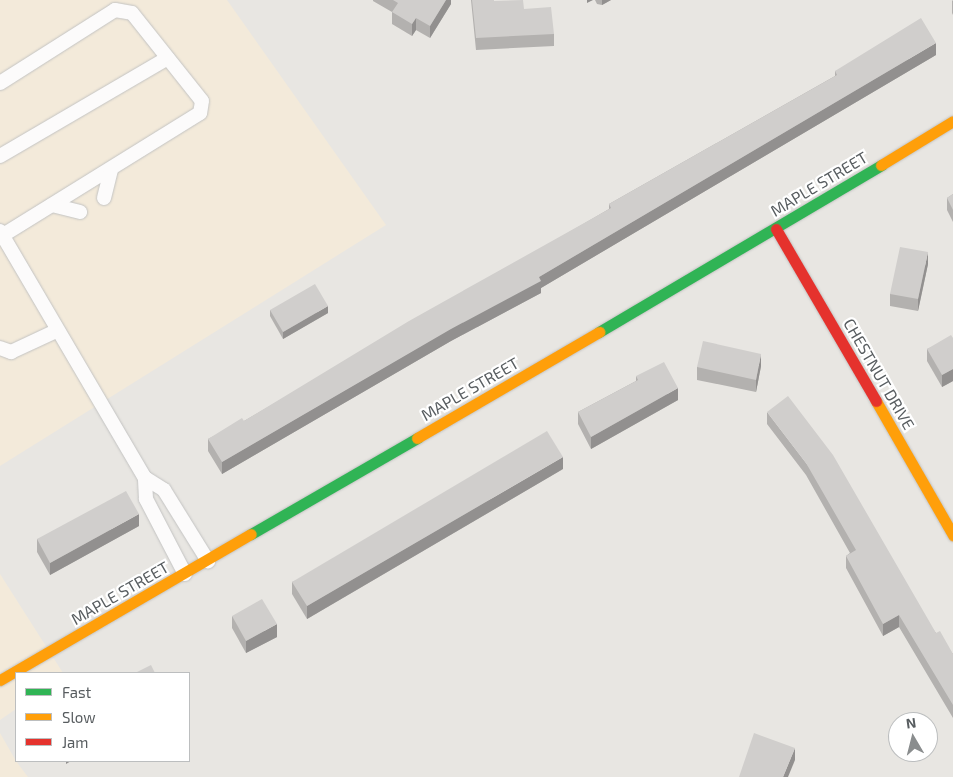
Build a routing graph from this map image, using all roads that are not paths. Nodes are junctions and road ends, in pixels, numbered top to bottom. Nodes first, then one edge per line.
1 (168, 58) junction
2 (0, 83) edge
3 (953, 121) edge
4 (0, 156) edge
5 (111, 169) junction
6 (104, 198) dead end
7 (52, 205) junction
8 (80, 212) dead end
9 (776, 229) junction
10 (1, 233) edge
11 (56, 330) junction
12 (0, 348) edge
13 (145, 478) junction
14 (953, 535) edge
15 (208, 562) junction
16 (185, 574) junction
17 (0, 680) edge

1 - 2 lane
1 - 4 lane
1 - 5 lane
3 - 9 street, MAPLE STREET
5 - 6 lane
5 - 7 lane
7 - 8 lane
7 - 10 lane
9 - 14 street, CHESTNUT DRIVE
9 - 15 street, MAPLE STREET
10 - 11 lane
11 - 12 lane
11 - 13 lane
13 - 15 lane
13 - 16 lane
15 - 16 street, MAPLE STREET
16 - 17 street, MAPLE STREET

